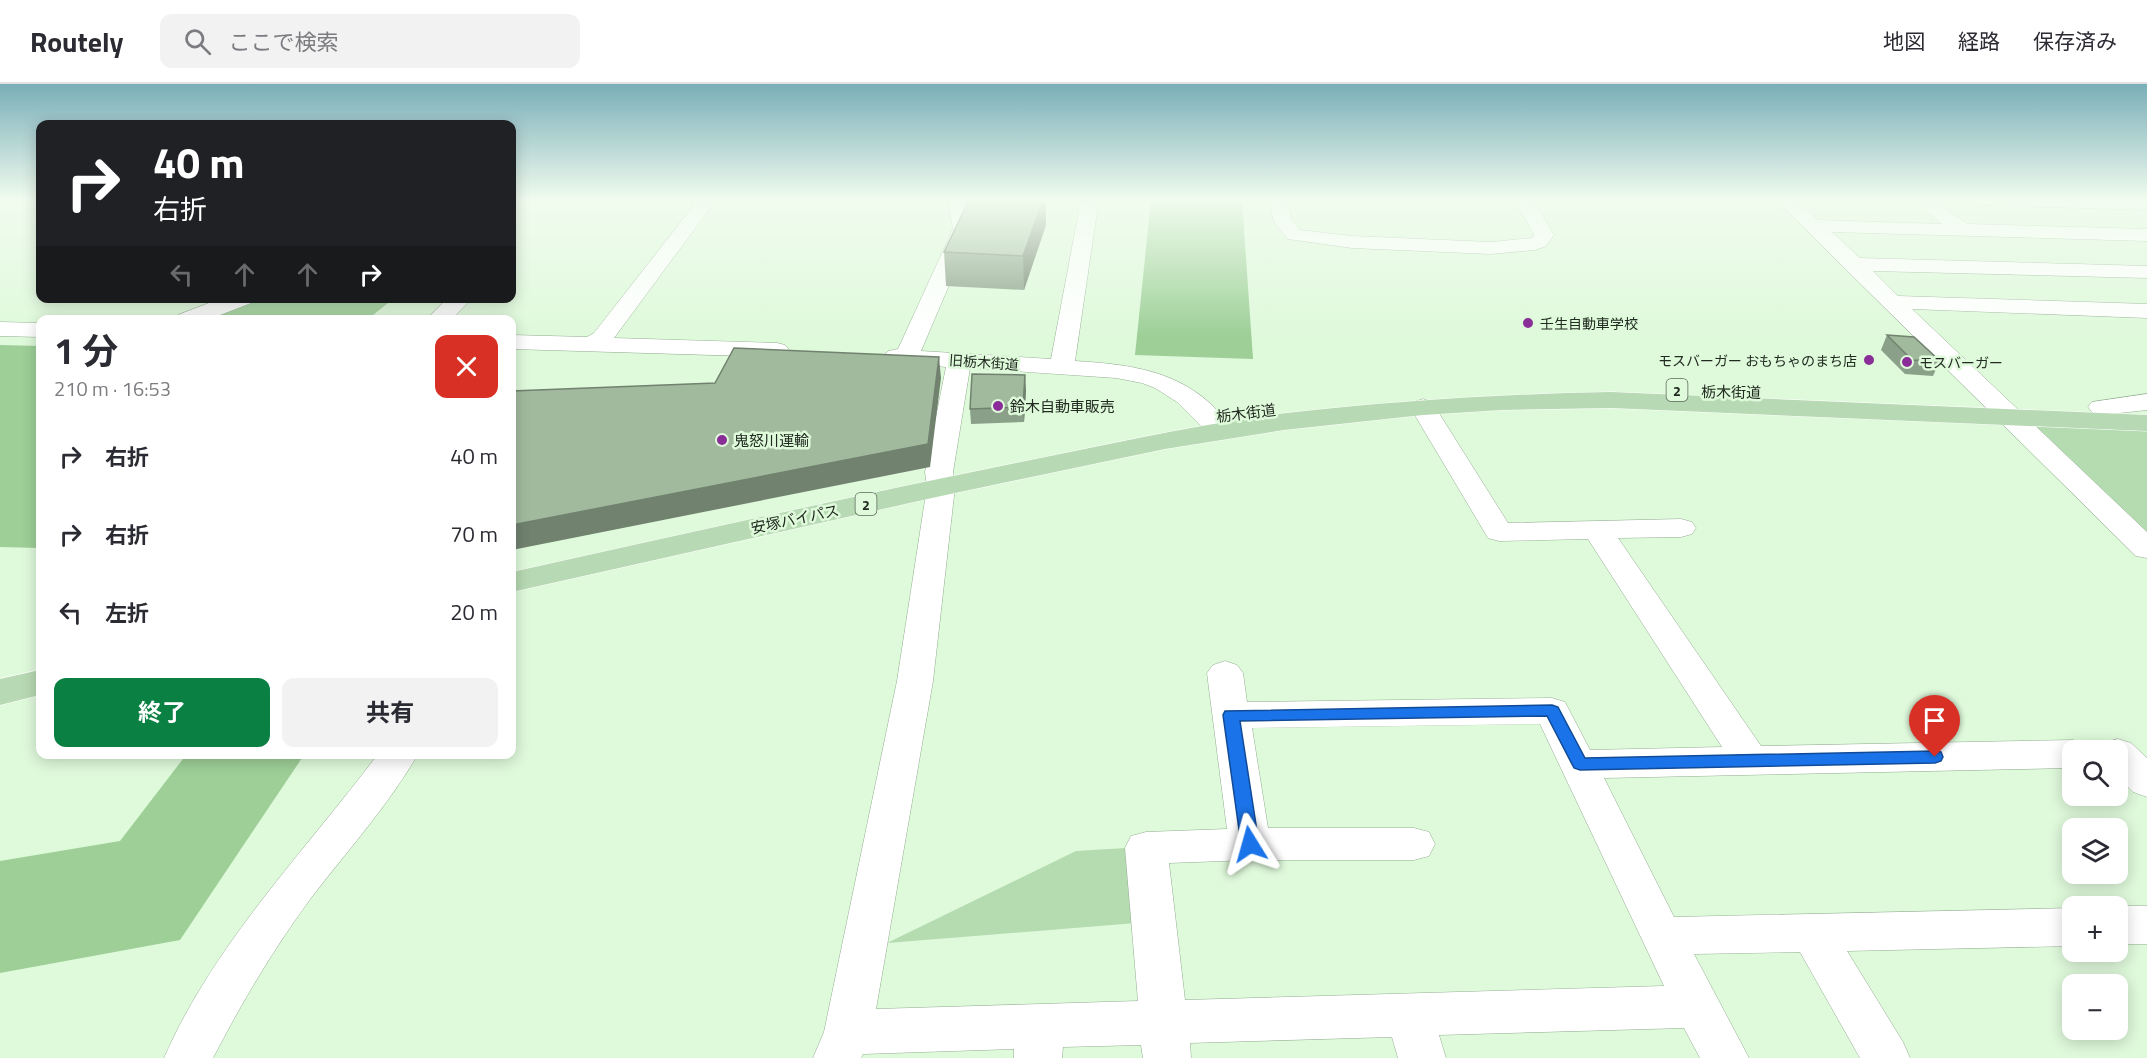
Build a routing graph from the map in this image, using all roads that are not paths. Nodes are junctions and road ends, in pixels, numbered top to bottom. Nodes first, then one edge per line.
1 (672, 245) edge
2 (956, 245) edge
3 (1082, 245) edge
4 (1415, 245) edge
5 (1530, 245) edge
6 (1835, 245) edge
7 (1986, 245) edge
8 (1855, 264) junction
9 (2017, 268) junction
10 (2147, 272) edge
11 (1892, 302) junction
12 (230, 303) edge
13 (456, 303) edge
14 (2073, 308) junction
15 (2147, 311) edge
16 (199, 315) edge
17 (442, 315) edge
18 (0, 329) edge
19 (36, 330) edge
20 (516, 342) edge
21 (594, 344) junction
22 (802, 351) edge
23 (872, 355) edge
24 (907, 356) junction
25 (959, 360) junction
26 (1062, 367) junction
27 (2147, 402) edge
28 (1423, 407) junction
29 (2102, 407) junction
30 (2004, 409) junction
31 (2147, 409) edge
32 (2147, 423) edge
33 (1215, 425) junction
34 (940, 479) junction
35 (1681, 528) dead end
36 (1597, 530) junction
37 (2147, 549) edge
38 (516, 562) edge
39 (516, 581) edge
40 (36, 663) edge
41 (0, 670) edge
42 (1225, 673) dead end
43 (36, 684) edge
44 (0, 692) edge
45 (1231, 715) junction
46 (2062, 754) edge
47 (396, 759) edge
48 (1750, 760) junction
49 (2128, 763) edge
50 (1580, 764) junction
51 (2147, 782) edge
52 (1250, 844) junction
53 (1414, 844) dead end
54 (2147, 925) edge
55 (2128, 926) edge
56 (2062, 927) edge
57 (1813, 934) junction
58 (1661, 936) junction
59 (1699, 1006) junction
60 (1409, 1014) junction
61 (1166, 1039) edge
62 (1038, 1042) edge
63 (843, 1045) edge
64 (188, 1058) edge
65 (1422, 1058) edge
66 (1725, 1058) edge
67 (1886, 1058) edge

1 - 21 street
2 - 24 street
3 - 26 street
4 - 5 street
6 - 8 street
7 - 9 street
8 - 9 street
8 - 11 street
9 - 10 street
9 - 14 street
11 - 14 street
11 - 30 street
12 - 16 street
13 - 17 street
14 - 15 street
18 - 19 street
20 - 21 street
21 - 22 street
23 - 24 street, 旧栃木街道
24 - 25 street, 旧栃木街道
25 - 26 street, 旧栃木街道
25 - 34 street
26 - 33 street, 旧栃木街道
27 - 29 street
28 - 30 main road, 栃木街道 / 2
28 - 33 main road, 栃木街道 / 2
28 - 36 street
29 - 30 main road, 栃木街道 / 2
29 - 31 main road, 栃木街道 / 2
30 - 32 main road, 栃木街道 / 2
30 - 33 main road, 栃木街道 / 2
30 - 37 street
33 - 34 main road, 安塚バイパス / 2
34 - 38 main road, 安塚バイパス / 2
34 - 39 main road, 安塚バイパス / 2
34 - 63 street
35 - 36 street
36 - 48 street
40 - 41 main road
42 - 45 street
43 - 44 main road
45 - 50 street
45 - 52 street
46 - 48 street
47 - 64 street
48 - 50 street
49 - 51 street
50 - 58 street
52 - 53 street
52 - 61 street
54 - 55 street
56 - 57 street
57 - 58 street
57 - 67 street
58 - 59 street
59 - 60 street
59 - 66 street
60 - 61 street
60 - 65 street
61 - 62 street
62 - 63 street

